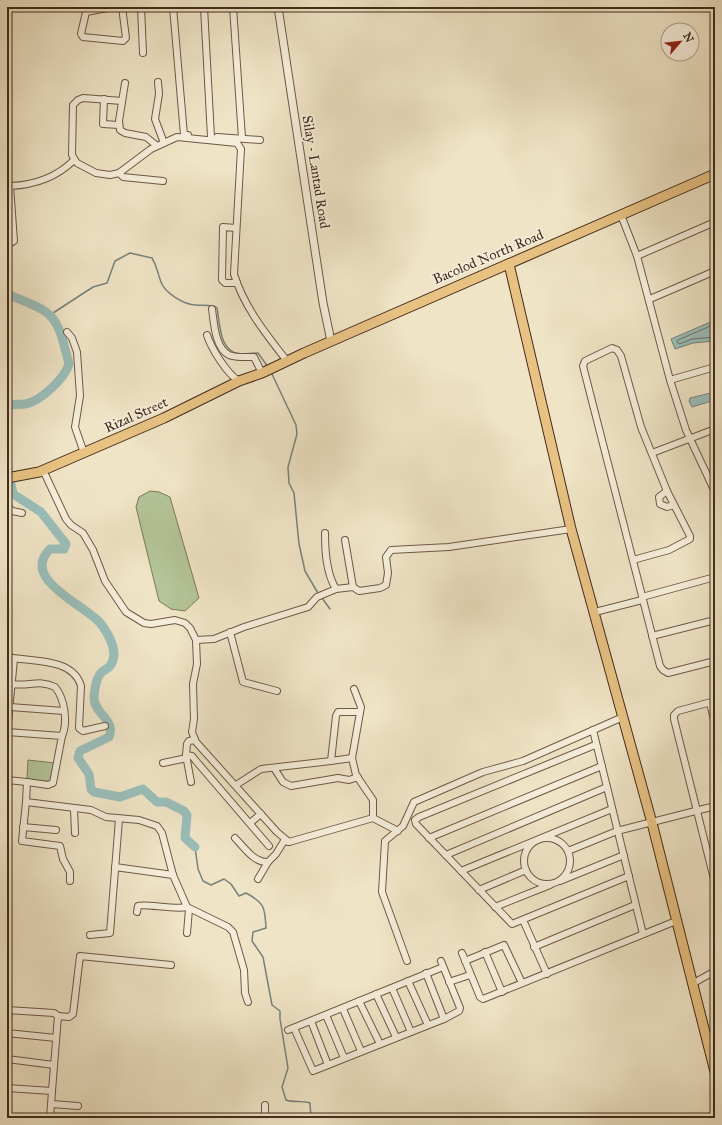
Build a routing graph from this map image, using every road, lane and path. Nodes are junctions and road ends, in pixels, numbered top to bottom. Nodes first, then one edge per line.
1 (112, 7) edge
2 (122, 7) edge
3 (141, 7) edge
4 (173, 7) edge
5 (204, 7) edge
6 (233, 7) edge
7 (278, 7) edge
8 (143, 53) dead end
9 (158, 82) dead end
10 (125, 83) dead end
11 (104, 99) junction
12 (122, 101) junction
13 (96, 124) dead end
14 (103, 124) junction
15 (119, 125) junction
16 (211, 137) junction
17 (242, 138) junction
18 (260, 140) dead end
19 (164, 143) junction
20 (156, 146) junction
21 (74, 160) junction
22 (119, 172) junction
23 (715, 174) edge
24 (163, 181) dead end
25 (621, 216) junction
26 (715, 222) edge
27 (236, 228) junction
28 (7, 245) edge
29 (637, 256) junction
30 (509, 264) junction
31 (715, 271) edge
32 (237, 283) junction
33 (650, 299) junction
34 (212, 309) dead end
35 (67, 332) dead end
36 (207, 335) dead end
37 (331, 341) junction
38 (287, 361) junction
39 (715, 366) edge
40 (266, 371) junction
41 (670, 380) junction
42 (239, 381) junction
43 (715, 429) edge
44 (690, 439) junction
45 (84, 453) junction
46 (652, 453) junction
47 (43, 470) junction
48 (7, 478) edge
49 (666, 491) junction
50 (715, 492) edge
51 (7, 505) edge
52 (674, 505) junction
53 (22, 513) dead end
54 (571, 529) junction
55 (326, 533) dead end
56 (345, 540) dead end
57 (633, 560) junction
58 (715, 577) edge
59 (354, 587) junction
60 (336, 589) junction
61 (642, 598) junction
62 (595, 612) junction
63 (715, 620) edge
64 (230, 632) junction
65 (652, 636) junction
66 (196, 640) junction
67 (7, 657) edge
68 (14, 659) junction
69 (715, 661) edge
70 (12, 684) junction
71 (354, 689) dead end
72 (277, 691) dead end
73 (712, 702) edge
74 (10, 707) junction
75 (64, 711) junction
76 (360, 712) junction
77 (623, 717) junction
78 (715, 724) edge
79 (105, 726) dead end
80 (593, 730) junction
81 (7, 732) edge
82 (62, 736) junction
83 (195, 740) junction
84 (595, 745) junction
85 (186, 757) junction
86 (352, 758) junction
87 (331, 761) junction
88 (163, 763) dead end
89 (602, 766) junction
90 (274, 768) junction
91 (358, 777) junction
92 (7, 780) edge
93 (27, 782) junction
94 (191, 782) dead end
95 (236, 785) junction
96 (607, 787) junction
97 (26, 802) junction
98 (715, 806) edge
99 (74, 809) junction
100 (612, 810) junction
101 (696, 811) junction
102 (261, 814) junction
103 (373, 818) junction
104 (119, 819) junction
105 (250, 823) junction
106 (652, 823) junction
107 (23, 827) junction
108 (401, 828) junction
109 (56, 830) dead end
110 (617, 831) junction
111 (75, 833) dead end
112 (236, 838) dead end
113 (429, 838) junction
114 (537, 840) junction
115 (289, 842) junction
116 (269, 846) dead end
117 (568, 851) junction
118 (446, 855) junction
119 (624, 856) junction
120 (268, 862) junction
121 (115, 868) junction
122 (526, 870) junction
123 (461, 871) junction
124 (173, 875) junction
125 (628, 876) junction
126 (258, 879) dead end
127 (70, 881) dead end
128 (556, 883) junction
129 (715, 883) edge
130 (479, 890) junction
131 (635, 905) junction
132 (495, 907) junction
133 (188, 908) junction
134 (137, 912) dead end
135 (523, 920) junction
136 (676, 921) junction
137 (187, 933) dead end
138 (643, 934) junction
139 (90, 935) dead end
140 (534, 947) junction
141 (485, 952) junction
142 (462, 953) dead end
143 (406, 961) dead end
144 (465, 961) junction
145 (171, 965) dead end
146 (715, 971) edge
147 (426, 974) junction
148 (470, 974) junction
149 (546, 975) junction
150 (408, 981) junction
151 (449, 982) junction
152 (522, 983) junction
153 (692, 984) junction
154 (392, 988) junction
155 (502, 992) junction
156 (376, 994) junction
157 (359, 1001) junction
158 (248, 1002) dead end
159 (343, 1009) junction
160 (8, 1010) edge
161 (326, 1015) junction
162 (58, 1016) junction
163 (444, 1019) junction
164 (311, 1021) junction
165 (8, 1022) dead end
166 (428, 1025) junction
167 (411, 1032) junction
168 (7, 1033) edge
169 (396, 1037) junction
170 (56, 1038) junction
171 (380, 1044) junction
172 (361, 1051) junction
173 (344, 1058) junction
174 (7, 1059) edge
175 (54, 1064) junction
176 (328, 1065) junction
177 (715, 1072) edge
178 (7, 1088) edge
179 (52, 1091) junction
180 (52, 1104) junction
181 (266, 1105) dead end
182 (78, 1106) dead end
183 (7, 1117) edge
184 (26, 1118) edge
185 (50, 1118) edge
186 (265, 1118) edge

1 - 2 street
3 - 8 street
4 - 16 street
5 - 16 street
6 - 17 street
7 - 37 street, Silay - Lantad Road
9 - 19 street
10 - 12 street
11 - 12 street
11 - 14 street
11 - 21 street
12 - 15 street
13 - 14 street
14 - 15 street
15 - 20 street
16 - 17 street
17 - 18 street
19 - 20 street
19 - 27 street
20 - 22 street
21 - 22 street
21 - 28 street
22 - 24 street
23 - 25 main road, Bacolod North Road
25 - 29 street
25 - 30 main road, Bacolod North Road
26 - 29 street
27 - 32 street
27 - 32 street
29 - 33 street
30 - 37 main road, Bacolod North Road
30 - 54 main road
31 - 33 street
32 - 38 street
33 - 41 street
34 - 40 street
35 - 45 street
36 - 42 street
37 - 38 main road, Bacolod North Road
38 - 40 main road, Bacolod North Road
39 - 41 street
40 - 42 main road, Rizal Street
41 - 44 street
42 - 45 main road, Rizal Street
43 - 44 street
44 - 46 street
44 - 50 street
45 - 47 main road, Rizal Street
46 - 49 street
46 - 57 street
47 - 48 main road, Rizal Street
47 - 66 street
49 - 52 street
49 - 52 street
51 - 53 street
52 - 57 street
54 - 59 street
54 - 62 main road
55 - 60 street
56 - 59 street
57 - 61 street
58 - 61 street
59 - 60 street
60 - 64 street
61 - 62 street
61 - 65 street
62 - 77 main road
63 - 65 street
64 - 66 street
64 - 72 street
65 - 69 street
66 - 83 street
67 - 68 street
68 - 70 street
68 - 79 street
70 - 74 street
70 - 75 street
71 - 76 street
73 - 78 street
73 - 101 street
74 - 75 street
74 - 81 street
75 - 82 street
76 - 86 street
76 - 87 street
77 - 80 street
77 - 106 main road
80 - 84 street
80 - 108 street
81 - 82 street
82 - 93 street
83 - 85 street
83 - 95 street
84 - 89 street
84 - 113 street
85 - 88 street
85 - 94 street
85 - 105 street
86 - 87 street
86 - 91 street
87 - 90 street
89 - 96 street
89 - 113 street
90 - 91 street
90 - 95 street
91 - 103 street
92 - 93 street
93 - 97 street
95 - 102 street
96 - 100 street
96 - 118 street
97 - 99 street
97 - 107 street
98 - 101 street
99 - 104 street
99 - 111 street
100 - 110 street
100 - 114 street
101 - 106 street
101 - 129 street
102 - 105 street
102 - 115 street
103 - 108 street
103 - 115 street
104 - 121 street
104 - 124 street
105 - 116 street
106 - 110 street
106 - 136 main road
107 - 109 street
107 - 127 street
108 - 143 street
110 - 117 street
110 - 119 street
112 - 120 street
113 - 118 street
114 - 117 street
114 - 122 street
114 - 123 street
115 - 120 street
117 - 128 street
118 - 123 street
119 - 125 street
119 - 128 street
120 - 126 street
121 - 124 street
121 - 139 street
122 - 128 street
122 - 130 street
123 - 130 street
124 - 133 street
125 - 131 street
125 - 135 street
128 - 132 street
130 - 132 street
131 - 138 street
131 - 140 street
132 - 135 street
133 - 134 street
133 - 137 street
133 - 158 street
135 - 140 street
136 - 138 street
136 - 153 main road
138 - 149 street
140 - 149 street
141 - 144 street
141 - 152 street
141 - 155 street
142 - 144 street
144 - 148 street
145 - 162 street
146 - 153 street
147 - 150 street
147 - 151 street
147 - 163 street
148 - 151 street
148 - 155 street
149 - 152 street
150 - 154 street
150 - 166 street
151 - 163 street
152 - 155 street
153 - 177 main road
154 - 156 street
154 - 167 street
156 - 157 street
156 - 169 street
157 - 159 street
157 - 171 street
159 - 161 street
159 - 172 street
160 - 162 street
160 - 165 street
161 - 164 street
161 - 173 street
162 - 170 street
163 - 166 street
164 - 176 street
164 - 176 street
166 - 167 street
167 - 169 street
168 - 170 street
169 - 171 street
170 - 175 street
171 - 172 street
172 - 173 street
173 - 176 street
174 - 175 street
175 - 179 street
178 - 179 street
179 - 180 street
180 - 182 street
180 - 185 street
181 - 186 street
183 - 184 street

